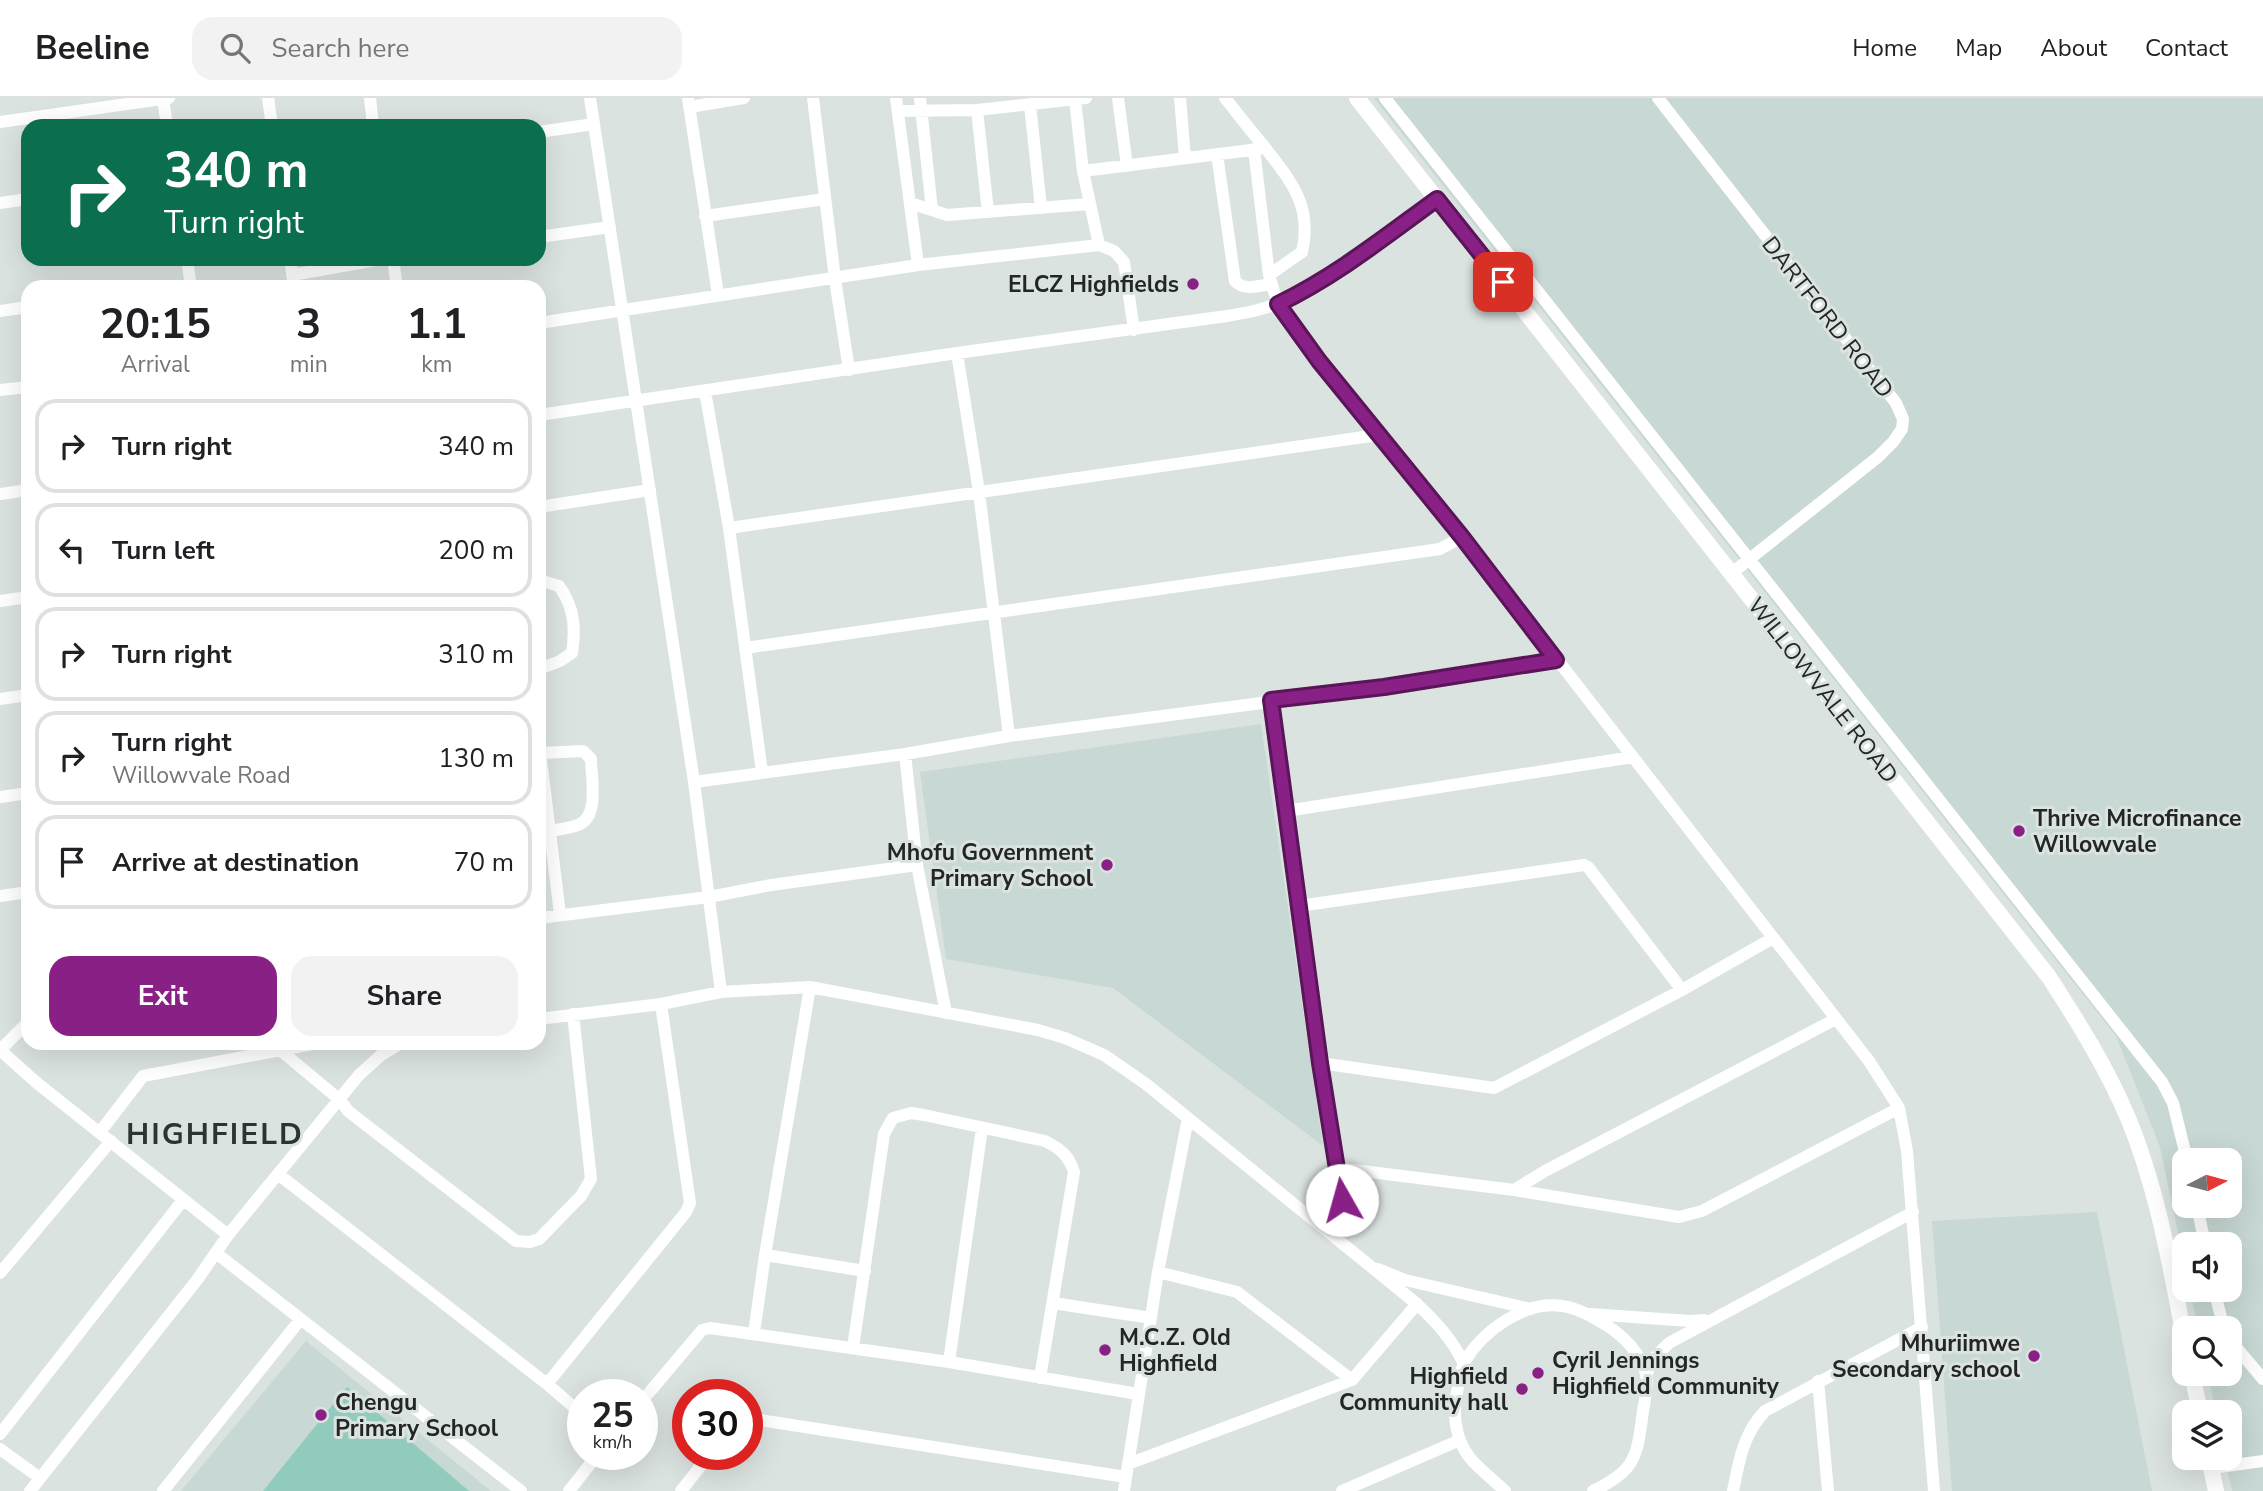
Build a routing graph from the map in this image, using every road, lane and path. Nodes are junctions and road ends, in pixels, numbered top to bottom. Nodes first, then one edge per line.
1 (169, 98) edge
2 (268, 98) edge
3 (370, 98) edge
4 (590, 98) edge
5 (744, 98) edge
6 (813, 98) edge
7 (896, 98) edge
8 (1118, 98) edge
9 (1180, 98) edge
10 (1225, 98) edge
11 (1356, 98) edge
12 (1385, 98) edge
13 (1658, 98) edge
14 (163, 99) edge
15 (1071, 99) edge
16 (1008, 102) edge
17 (688, 103) edge
18 (962, 104) edge
19 (921, 105) edge
20 (1030, 105) junction
21 (977, 110) junction
22 (898, 111) junction
23 (21, 119) edge
24 (21, 119) edge
25 (166, 119) edge
26 (271, 119) edge
27 (372, 119) edge
28 (0, 122) edge
29 (594, 124) junction
30 (546, 131) edge
31 (1260, 149) junction
32 (1217, 154) junction
33 (1185, 158) junction
34 (1127, 166) junction
35 (1083, 170) junction
36 (825, 199) junction
37 (1437, 199) junction
38 (21, 200) edge
39 (0, 203) edge
40 (910, 203) junction
41 (1089, 204) junction
42 (1041, 208) junction
43 (932, 210) junction
44 (988, 212) junction
45 (705, 216) junction
46 (610, 227) junction
47 (546, 236) edge
48 (1100, 245) junction
49 (918, 265) junction
50 (354, 266) edge
51 (835, 279) junction
52 (1269, 279) junction
53 (297, 280) edge
54 (718, 295) junction
55 (1278, 304) junction
56 (21, 308) edge
57 (0, 311) edge
58 (622, 312) junction
59 (546, 322) edge
60 (1135, 330) junction
61 (957, 353) junction
62 (849, 370) junction
63 (21, 388) edge
64 (0, 390) edge
65 (705, 391) junction
66 (637, 401) junction
67 (546, 414) edge
68 (1378, 435) junction
69 (650, 490) junction
70 (21, 491) edge
71 (979, 492) junction
72 (0, 494) edge
73 (546, 506) edge
74 (729, 528) junction
75 (1462, 537) junction
76 (1748, 559) junction
77 (1732, 573) junction
78 (546, 582) edge
79 (21, 598) edge
80 (0, 601) edge
81 (994, 613) junction
82 (745, 648) junction
83 (1556, 660) junction
84 (546, 667) edge
85 (21, 696) edge
86 (0, 699) edge
87 (1271, 700) junction
88 (1009, 736) junction
89 (546, 748) edge
90 (905, 754) junction
91 (1633, 757) junction
92 (762, 772) junction
93 (694, 782) junction
94 (21, 794) edge
95 (0, 797) edge
96 (1286, 811) junction
97 (546, 822) edge
98 (551, 831) junction
99 (917, 865) junction
100 (21, 893) edge
101 (0, 896) edge
102 (709, 897) junction
103 (1299, 906) junction
104 (560, 914) junction
105 (546, 917) edge
106 (1773, 939) junction
107 (810, 987) junction
108 (1682, 990) junction
109 (721, 992) junction
110 (661, 1004) junction
111 (946, 1013) junction
112 (573, 1014) junction
113 (546, 1018) edge
114 (1834, 1020) junction
115 (21, 1029) edge
116 (0, 1050) edge
117 (280, 1050) joint
118 (391, 1050) edge
119 (1320, 1063) junction
120 (340, 1100) junction
121 (1899, 1108) junction
122 (1188, 1118) junction
123 (982, 1128) junction
124 (100, 1132) junction
125 (111, 1141) junction
126 (2184, 1148) edge
127 (1338, 1168) junction
128 (278, 1174) junction
129 (1514, 1190) junction
130 (183, 1200) junction
131 (1913, 1212) junction
132 (228, 1235) junction
133 (1335, 1237) junction
134 (216, 1253) junction
135 (765, 1255) junction
136 (1371, 1266) junction
137 (865, 1271) junction
138 (1158, 1272) junction
139 (0, 1273) edge
140 (1054, 1303) junction
141 (1417, 1304) junction
142 (1531, 1309) junction
143 (1586, 1313) junction
144 (2180, 1316) edge
145 (1151, 1318) junction
146 (300, 1320) junction
147 (1710, 1320) junction
148 (1922, 1327) junction
149 (754, 1333) junction
150 (853, 1348) junction
151 (2242, 1354) edge
152 (949, 1362) junction
153 (1464, 1364) junction
154 (1646, 1375) junction
155 (1040, 1378) junction
156 (2263, 1379) edge
157 (1352, 1380) junction
158 (1818, 1381) junction
159 (658, 1382) edge
160 (547, 1384) junction
161 (1138, 1394) junction
162 (567, 1401) edge
163 (763, 1420) edge
164 (0, 1434) edge
165 (1460, 1440) junction
166 (0, 1449) edge
167 (2263, 1461) edge
168 (2242, 1462) edge
169 (585, 1470) edge
170 (697, 1470) edge
171 (1127, 1470) junction
172 (2212, 1470) edge
173 (40, 1478) junction
174 (30, 1491) edge
175 (163, 1491) edge
176 (521, 1491) edge
177 (569, 1491) edge
178 (681, 1491) edge
179 (1124, 1491) edge
180 (1342, 1491) edge
181 (1505, 1491) edge
182 (1593, 1491) edge
183 (1732, 1491) edge
184 (1828, 1491) edge
185 (1934, 1491) edge
186 (2216, 1491) edge

1 - 14 street
2 - 26 street
3 - 27 street
4 - 29 street
5 - 17 street
6 - 36 street
7 - 22 street
8 - 34 street
9 - 33 street
10 - 31 street
11 - 37 main road, WILLOWVALE ROAD
12 - 76 street
13 - 76 street, DARTFORD ROAD
14 - 24 street
14 - 25 street
15 - 20 street
15 - 35 street
16 - 20 street
16 - 21 street
17 - 45 street
18 - 19 street
18 - 21 street
19 - 22 street
19 - 43 street
20 - 42 street
21 - 44 street
22 - 40 street
23 - 28 street
29 - 30 street
29 - 46 street
31 - 32 street
31 - 52 street
31 - 52 street
32 - 33 street
32 - 52 street
33 - 34 street
34 - 35 street
35 - 41 street
36 - 45 street
36 - 51 street
37 - 55 street
37 - 77 main road, WILLOWVALE ROAD
38 - 39 street
40 - 43 street
40 - 49 street
41 - 42 street
41 - 48 street
42 - 44 street
43 - 44 street
45 - 54 street
46 - 47 street
46 - 58 street
48 - 49 street
48 - 60 street
49 - 51 street
50 - 53 street
51 - 54 street
51 - 62 street
52 - 55 street
54 - 58 street
55 - 60 street
55 - 68 street
56 - 57 street
58 - 59 street
58 - 66 street
60 - 61 street
61 - 62 street
61 - 71 street
62 - 65 street
63 - 64 street
65 - 66 street
65 - 74 street
66 - 67 street
66 - 69 street
68 - 71 street
68 - 75 street
69 - 73 street
69 - 93 street
70 - 72 street
71 - 74 street
71 - 81 street
74 - 82 street
75 - 81 street
75 - 83 street
76 - 77 street, DARTFORD ROAD
76 - 126 street
77 - 144 main road, WILLOWVALE ROAD
78 - 84 street
79 - 80 street
81 - 82 street
81 - 88 street
82 - 92 street
83 - 87 street
83 - 91 street
85 - 86 street
87 - 88 street
87 - 96 street
88 - 90 street
89 - 98 street
90 - 92 street
90 - 99 street
91 - 96 street
91 - 106 street
92 - 93 street
93 - 102 street
94 - 95 street
96 - 103 street
97 - 98 street
98 - 104 street
99 - 102 street
99 - 111 street
100 - 101 street
102 - 104 street
102 - 109 street
103 - 108 street
103 - 119 street
104 - 105 street
106 - 108 street
106 - 114 street
107 - 109 street
107 - 111 street
107 - 135 street
108 - 119 street
109 - 110 street
110 - 112 street
110 - 160 street
111 - 122 street
112 - 113 street
112 - 120 street
114 - 121 street
114 - 129 street
115 - 116 street
116 - 124 street
117 - 120 street
117 - 124 street
118 - 120 street
119 - 127 street
120 - 128 street
121 - 129 street
121 - 131 street
122 - 133 street
122 - 138 street
123 - 137 street
123 - 140 street
123 - 152 street
124 - 125 street
125 - 130 street
125 - 139 street
127 - 129 street
127 - 133 street
128 - 132 street
128 - 160 street
130 - 132 street
130 - 164 street
131 - 147 street
131 - 148 street
132 - 134 street
133 - 136 street
134 - 146 street
134 - 173 street
135 - 137 street
135 - 149 street
136 - 141 street
136 - 142 street
137 - 150 street
138 - 145 street
138 - 157 street
140 - 145 street
140 - 155 street
141 - 153 street
141 - 157 street
142 - 143 street
142 - 153 street
143 - 147 street
143 - 154 street
145 - 161 street
146 - 175 street
146 - 176 street
147 - 154 street
148 - 158 street
148 - 185 street
149 - 150 street
149 - 159 street
150 - 152 street
151 - 156 street
152 - 155 street
153 - 165 street
154 - 182 street
155 - 161 street
157 - 171 street
158 - 183 street
158 - 184 street
160 - 162 street
161 - 171 street
163 - 171 street
165 - 180 street
165 - 181 street
166 - 173 street
167 - 168 street
169 - 177 street
170 - 178 street
171 - 179 street
172 - 186 main road
173 - 174 street

